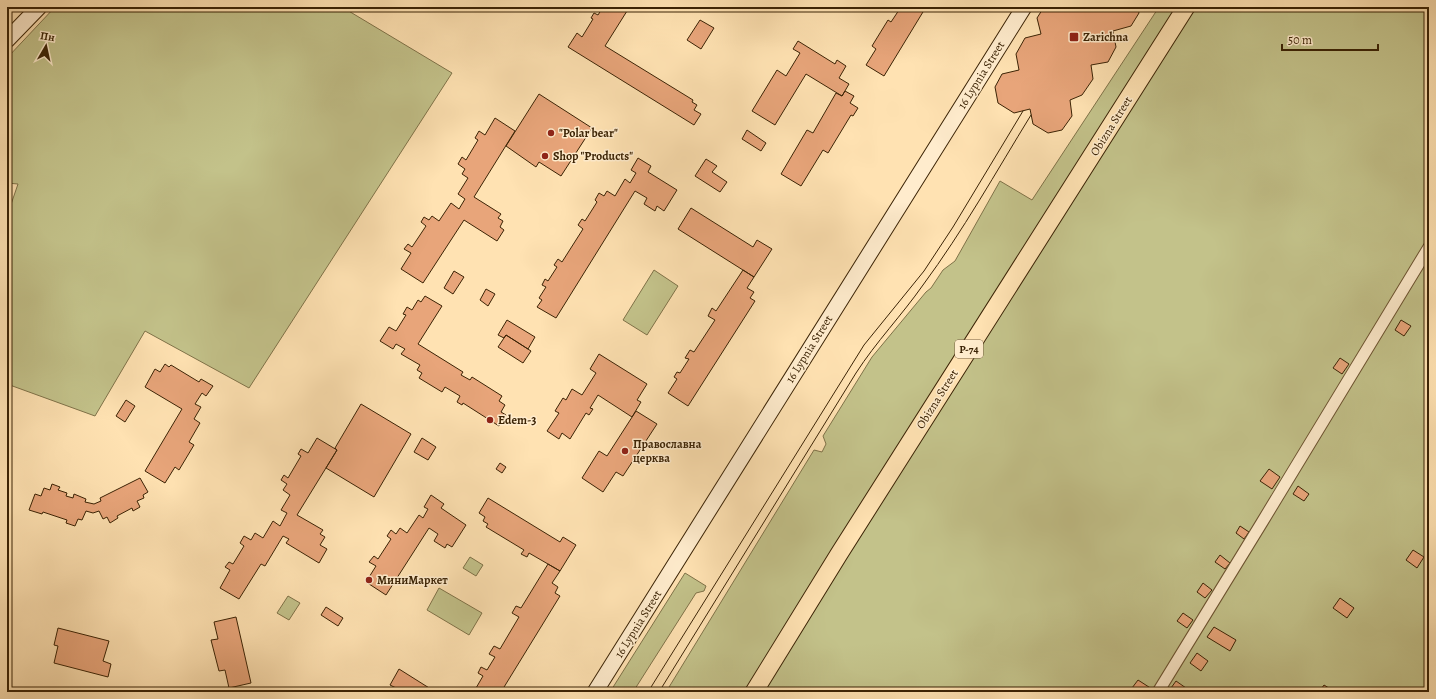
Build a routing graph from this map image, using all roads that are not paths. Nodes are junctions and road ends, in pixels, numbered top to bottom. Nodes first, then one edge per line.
1 (39, 7) edge
2 (1024, 7) edge
3 (1186, 7) edge
4 (7, 40) edge
5 (1429, 247) edge
6 (595, 692) edge
7 (754, 692) edge
8 (1158, 692) edge

1 - 4 street
2 - 6 street, 16 Lypnia Street
3 - 7 main road, Obizna Street / Р-74
5 - 8 street

